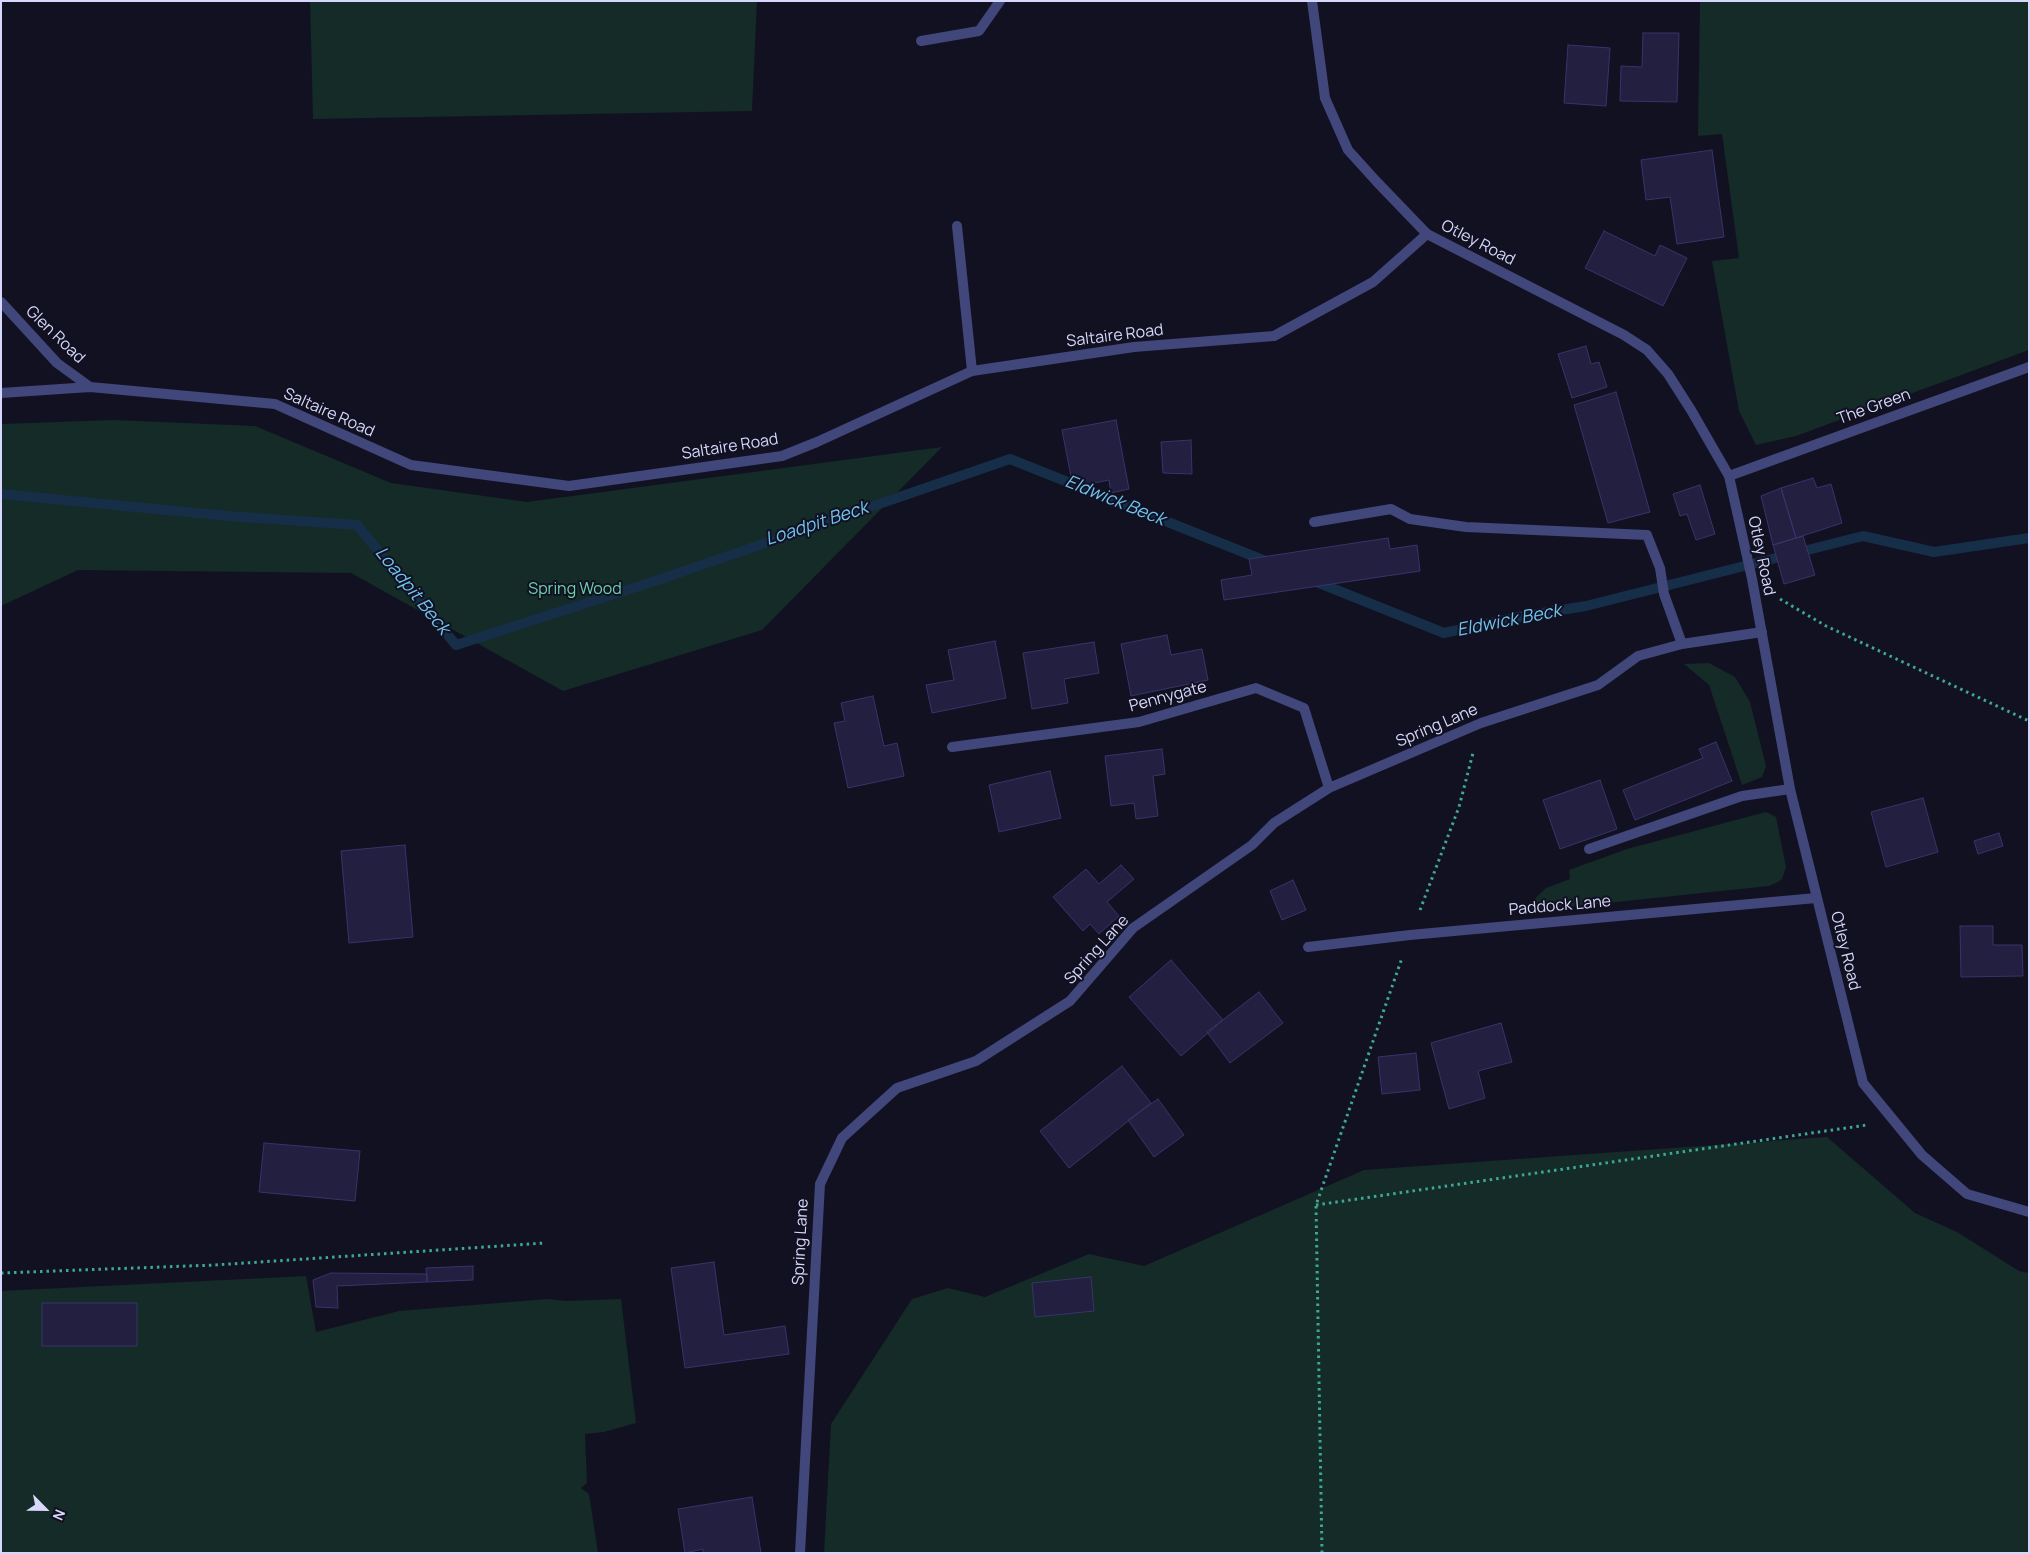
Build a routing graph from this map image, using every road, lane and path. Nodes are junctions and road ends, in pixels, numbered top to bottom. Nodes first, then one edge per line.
1 (1000, 1) edge
2 (1312, 1) edge
3 (921, 41) dead end
4 (957, 226) dead end
5 (1427, 234) junction
6 (1, 302) edge
7 (2029, 367) edge
8 (972, 371) junction
9 (90, 387) junction
10 (1, 393) edge
11 (1729, 476) junction
12 (1314, 522) dead end
13 (1756, 602) junction
14 (1762, 632) junction
15 (1682, 644) junction
16 (2029, 721) edge
17 (1481, 723) junction
18 (952, 747) dead end
19 (1330, 788) junction
20 (1790, 789) junction
21 (1589, 849) dead end
22 (1816, 898) junction
23 (1410, 935) junction
24 (1308, 947) dead end
25 (1895, 1120) junction
26 (1316, 1204) junction
27 (2029, 1212) edge
28 (545, 1243) dead end
29 (1, 1273) edge
30 (800, 1553) edge
31 (1322, 1553) edge

1 - 3 street
2 - 5 street, Otley Road
4 - 8 street
5 - 8 street, Saltaire Road
5 - 11 street, Otley Road
6 - 9 street, Glen Road
7 - 11 street, The Green
8 - 9 street, Saltaire Road
9 - 10 street, Saltaire Road
11 - 13 street, Otley Road
12 - 15 street
13 - 14 street, Otley Road
13 - 16 path
14 - 15 street, Spring Lane
14 - 20 street, Otley Road
15 - 17 street, Spring Lane
17 - 19 street, Spring Lane
17 - 23 path
18 - 19 street, Pennygate
19 - 30 street, Spring Lane
20 - 21 street
20 - 22 street, Otley Road
22 - 23 street, Paddock Lane
22 - 25 street, Otley Road
23 - 24 street, Paddock Lane
23 - 26 path
25 - 26 path
25 - 27 street, Otley Road
26 - 31 path
28 - 29 path

